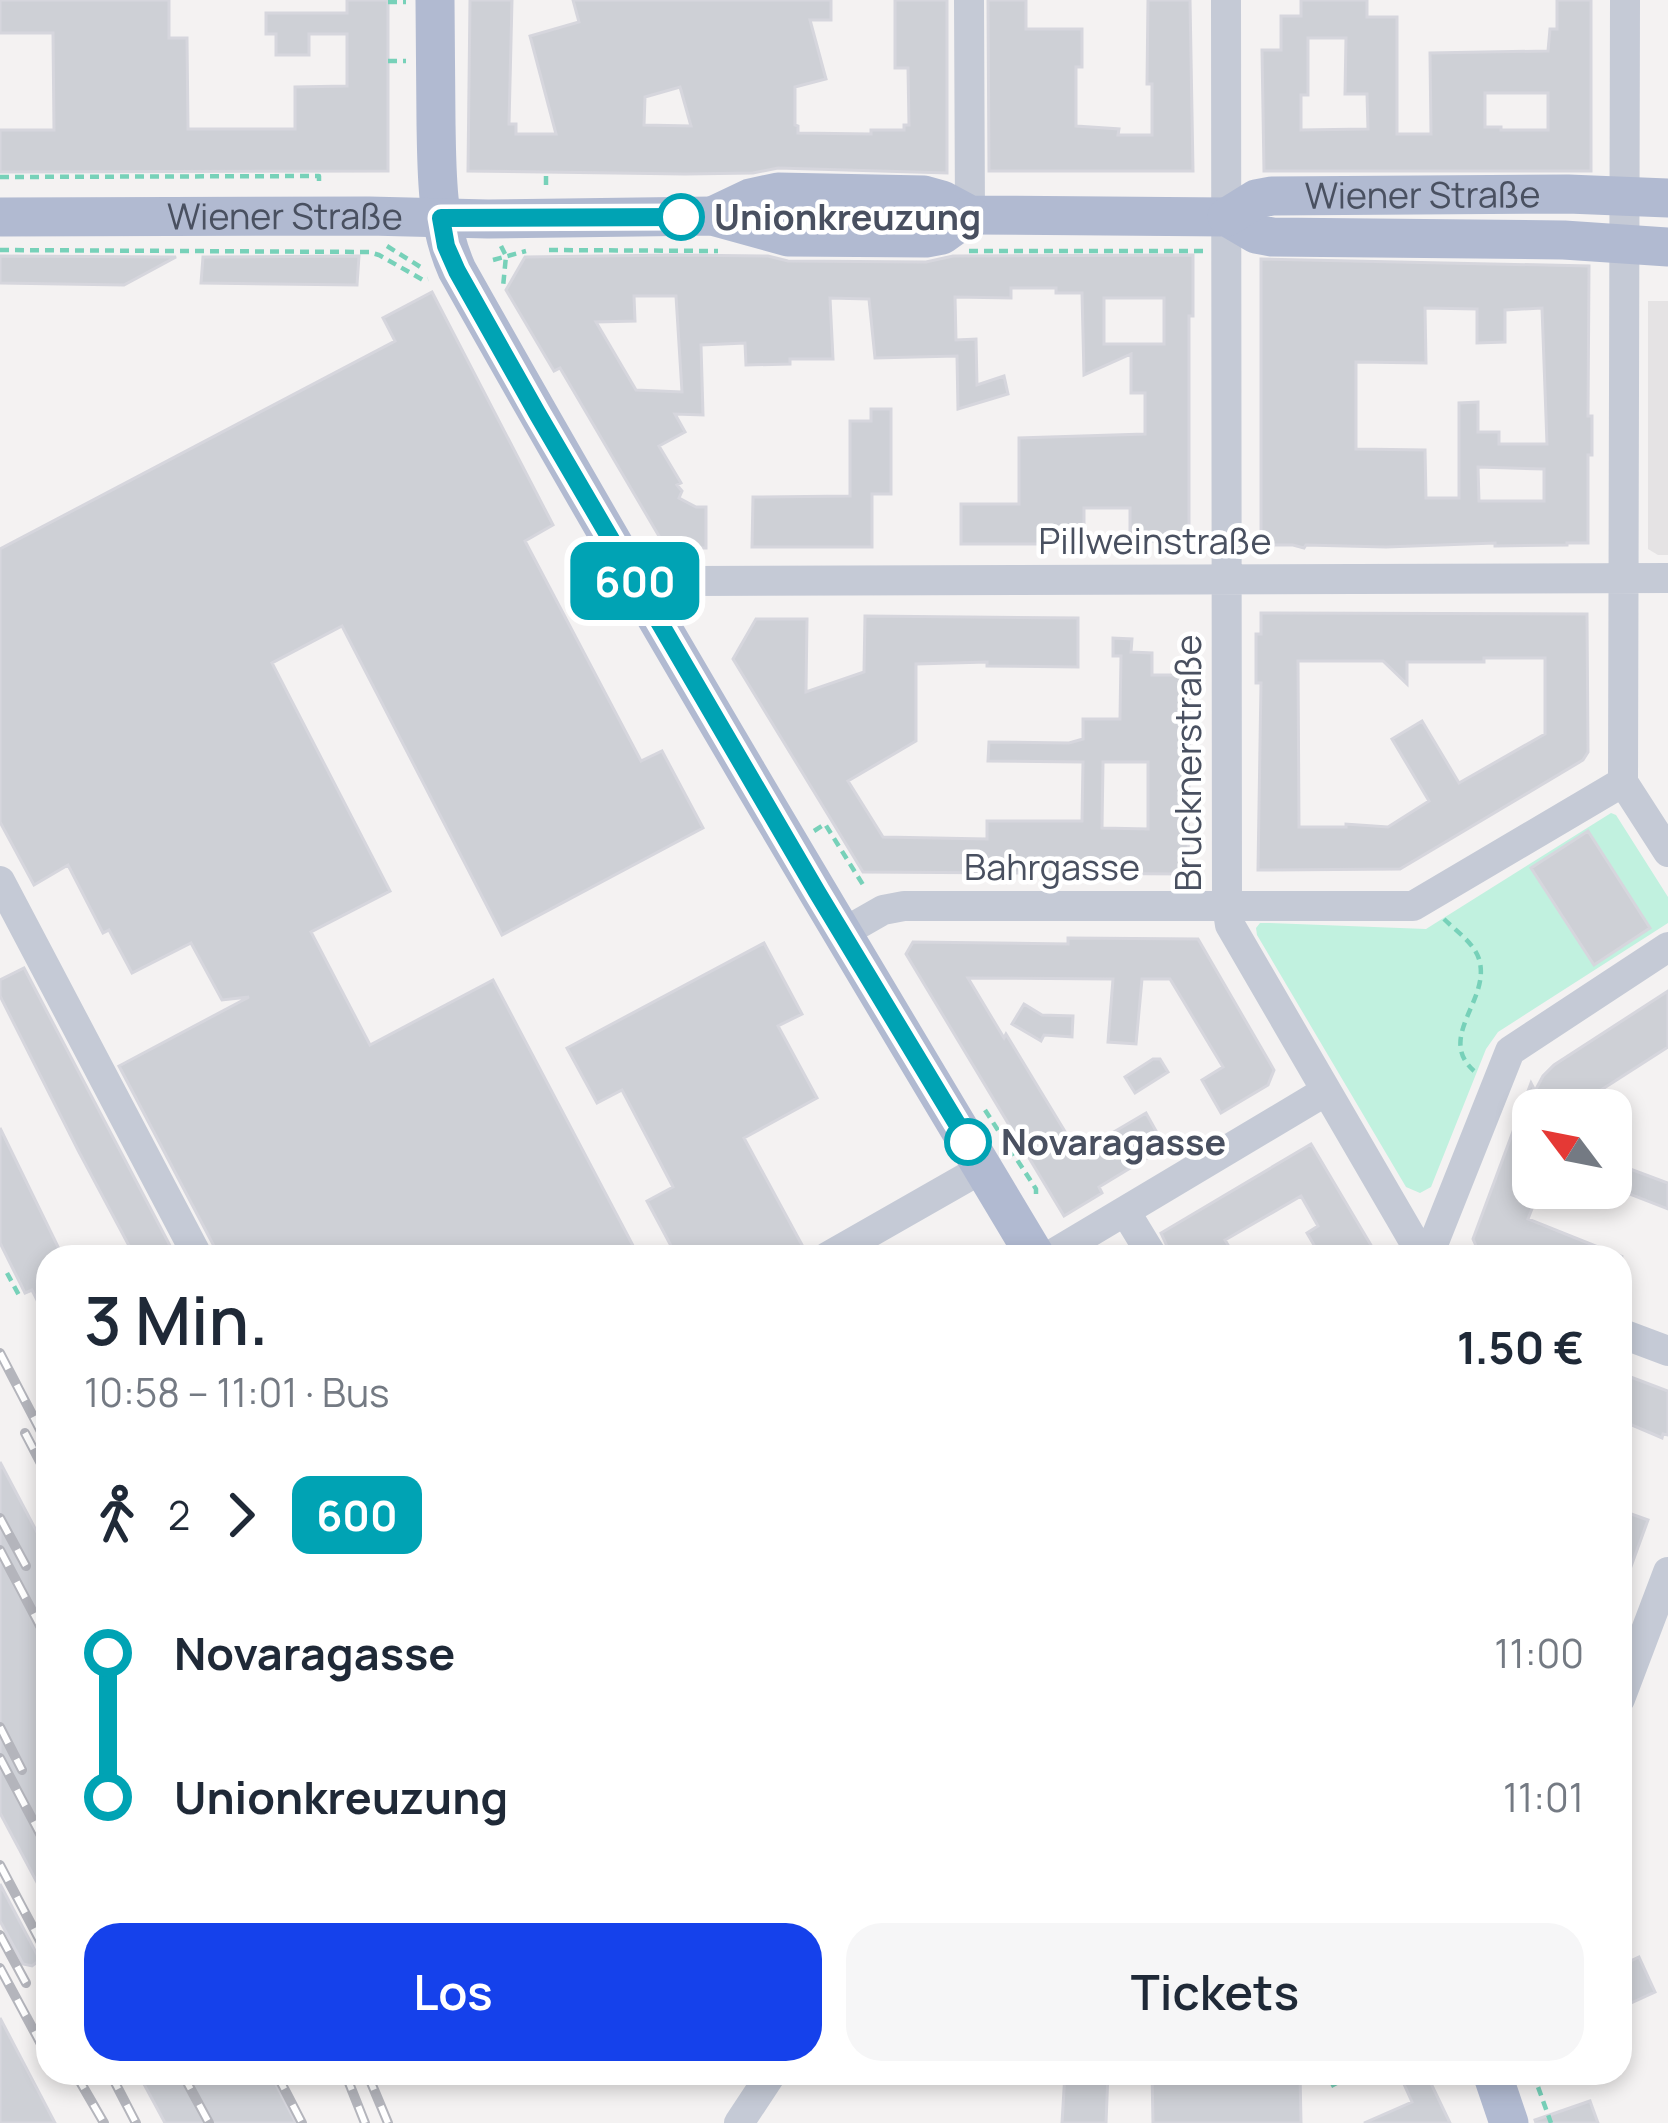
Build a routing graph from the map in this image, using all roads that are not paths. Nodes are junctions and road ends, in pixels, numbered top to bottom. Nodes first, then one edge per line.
1 (435, 0) edge
2 (969, 0) edge
3 (1226, 0) edge
4 (1625, 0) edge
5 (1623, 196) junction
6 (1668, 198) edge
7 (970, 215) junction
8 (0, 217) edge
9 (1227, 217) junction
10 (441, 218) junction
11 (1623, 244) junction
12 (1668, 247) edge
13 (1624, 578) junction
14 (1668, 578) edge
15 (1225, 579) junction
16 (648, 603) junction
17 (1622, 782) junction
18 (1668, 852) edge
19 (0, 881) edge
20 (1227, 905) junction
21 (841, 934) junction
22 (1668, 947) edge
23 (1326, 1091) junction
24 (983, 1168) junction
25 (1125, 1211) junction
26 (192, 1245) edge
27 (848, 1245) edge
28 (1029, 1245) edge
29 (1068, 1245) edge
30 (1146, 1245) edge
31 (1419, 1245) edge
32 (1430, 1245) edge
33 (1632, 1338) edge
34 (1668, 1351) edge
35 (1668, 1572) edge
36 (1632, 1668) edge
37 (764, 2085) edge
38 (1496, 2085) edge
39 (740, 2123) edge
40 (1509, 2123) edge

1 - 10 main road
2 - 7 street
3 - 9 street, Brucknerstraße
4 - 5 street
5 - 6 main road, Wiener Straße
5 - 9 main road, Wiener Straße
5 - 11 street
7 - 9 main road, Wiener Straße
7 - 10 main road, Wiener Straße
8 - 10 main road, Wiener Straße
9 - 11 main road, Wiener Straße
9 - 15 street, Brucknerstraße
10 - 16 main road
11 - 12 main road, Wiener Straße
11 - 13 street
13 - 14 street, Pillweinstraße
13 - 15 street, Pillweinstraße
13 - 17 street
15 - 16 street, Pillweinstraße
15 - 20 street, Brucknerstraße
16 - 21 main road
17 - 18 street
17 - 20 street, Bahrgasse
19 - 26 street
20 - 21 street, Bahrgasse
20 - 23 street, Brucknerstraße
21 - 24 main road
22 - 32 street
23 - 25 street
23 - 31 street, Brucknerstraße
24 - 27 street
24 - 28 main road
25 - 29 street
25 - 30 street
33 - 34 street
35 - 36 street
37 - 39 street
38 - 40 main road

